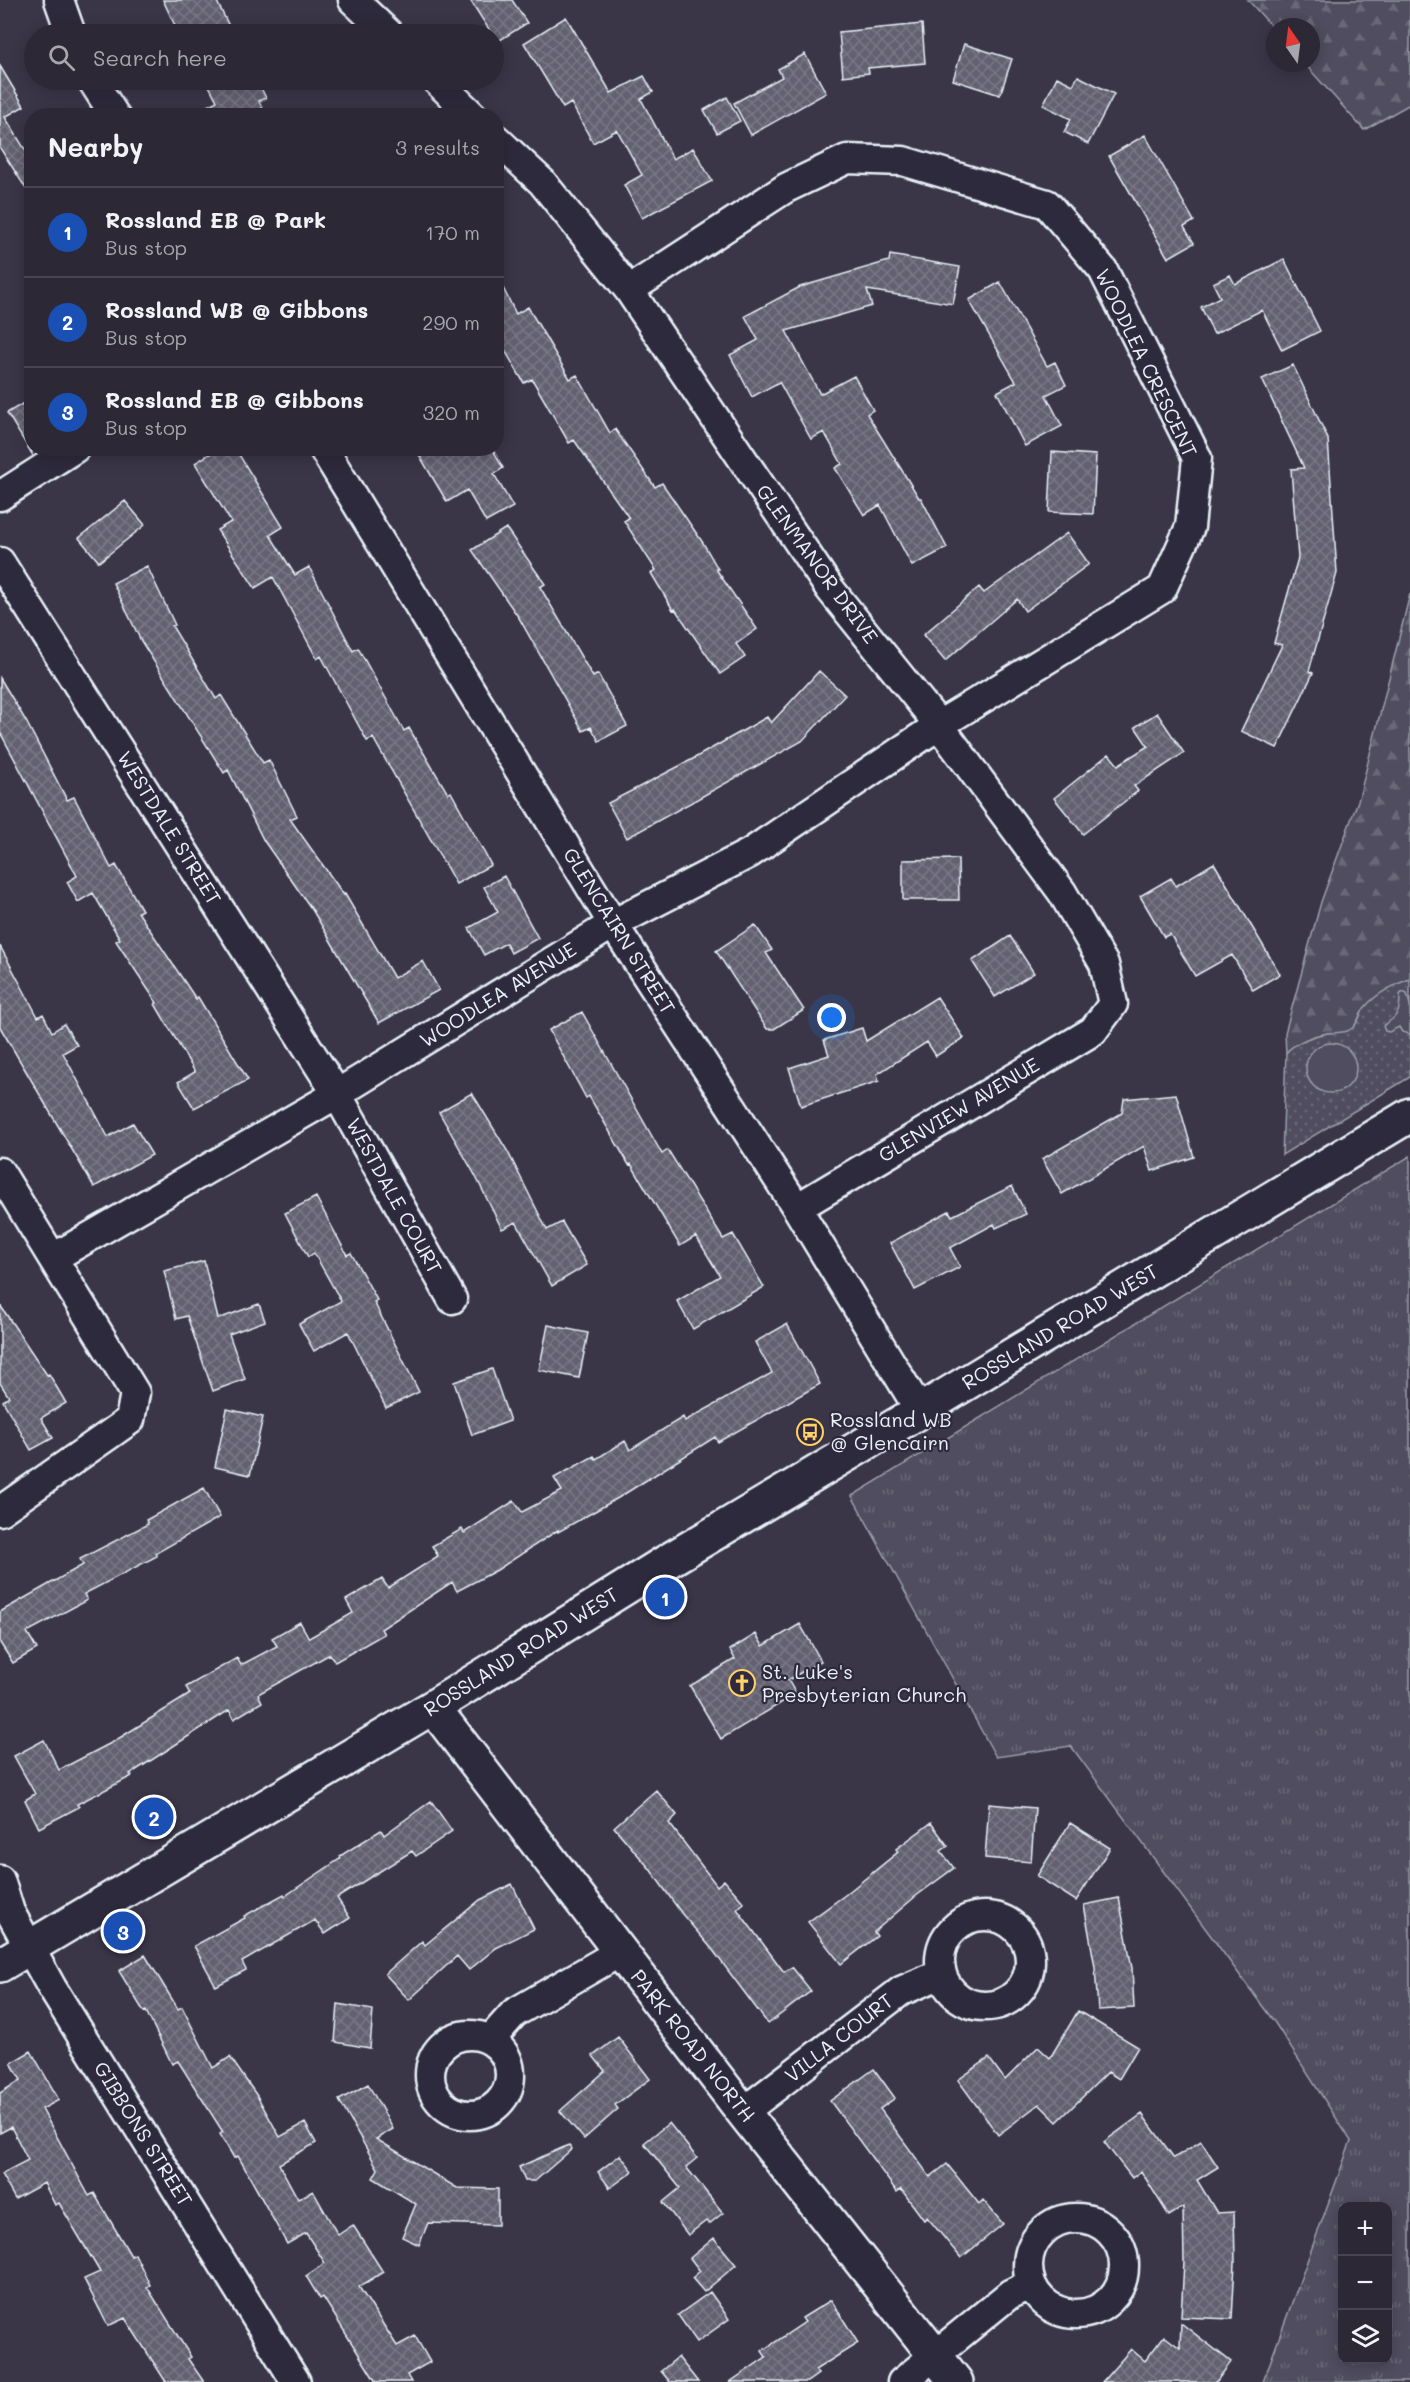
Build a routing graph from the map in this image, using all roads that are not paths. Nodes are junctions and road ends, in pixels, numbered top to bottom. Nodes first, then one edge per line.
1 (58, 0) edge
2 (353, 0) edge
3 (67, 24) edge
4 (378, 24) edge
5 (98, 90) edge
6 (446, 90) edge
7 (110, 108) edge
8 (465, 108) edge
9 (504, 146) edge
10 (629, 290) junction
11 (62, 456) edge
12 (328, 456) edge
13 (0, 496) edge
14 (0, 562) edge
15 (939, 725) junction
16 (613, 924) junction
17 (1113, 1004) joint
18 (337, 1094) junction
19 (1410, 1115) edge
20 (0, 1172) edge
21 (797, 1208) junction
22 (53, 1258) junction
23 (452, 1299) dead end
24 (920, 1411) junction
25 (0, 1511) edge
26 (433, 1707) junction
27 (0, 1880) edge
28 (29, 1947) junction
29 (620, 1952) junction
30 (0, 1965) edge
31 (941, 1974) dead end
32 (490, 2040) dead end
33 (743, 2112) junction
34 (1031, 2284) dead end
35 (934, 2356) junction
36 (296, 2382) edge
37 (902, 2382) edge
38 (956, 2382) edge

1 - 3 street
2 - 4 street
5 - 7 street
6 - 8 street
9 - 10 street, GLENMANOR DRIVE
10 - 15 street, GLENMANOR DRIVE
10 - 15 street, WOODLEA CRESCENT
11 - 13 street
12 - 16 street, GLENCAIRN STREET
14 - 18 street, WESTDALE STREET
15 - 16 street, WOODLEA AVENUE
15 - 17 street, GLENMANOR DRIVE
16 - 18 street, WOODLEA AVENUE
16 - 21 street, GLENCAIRN STREET
17 - 21 street, GLENVIEW AVENUE
18 - 22 street, WOODLEA AVENUE
18 - 23 street, WESTDALE COURT
19 - 24 main road, ROSSLAND ROAD WEST
20 - 22 street
21 - 24 street, GLENCAIRN STREET
22 - 25 street
24 - 26 main road, ROSSLAND ROAD WEST
26 - 28 main road, ROSSLAND ROAD WEST
26 - 29 main road, PARK ROAD NORTH
27 - 28 street, GIBBONS STREET
28 - 30 main road, ROSSLAND ROAD WEST
28 - 36 street, GIBBONS STREET
29 - 32 street
29 - 33 main road, PARK ROAD NORTH
31 - 33 street, VILLA COURT
33 - 35 main road, PARK ROAD NORTH
34 - 35 street
35 - 37 street
35 - 38 main road, PARK ROAD NORTH

